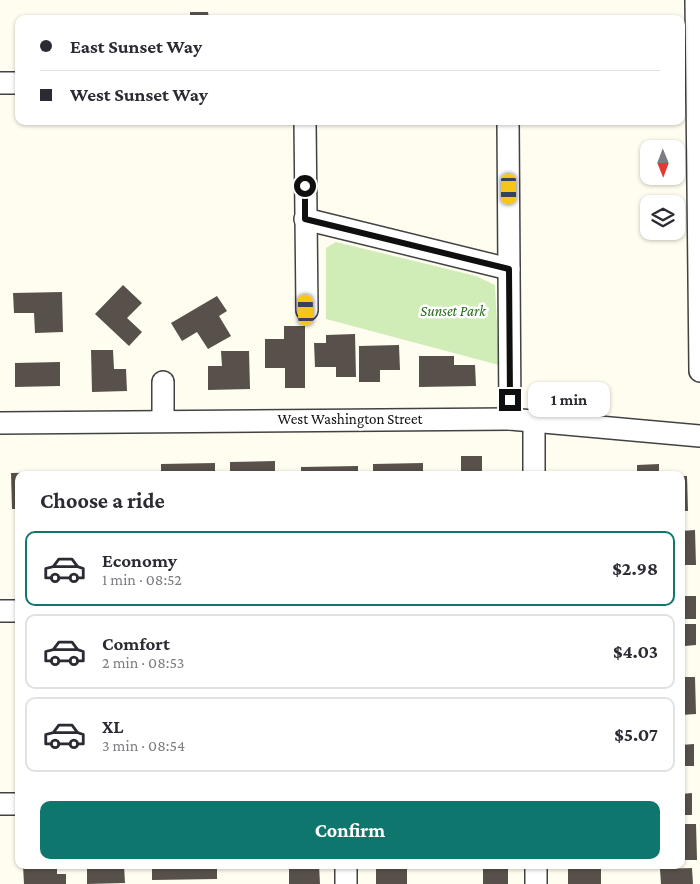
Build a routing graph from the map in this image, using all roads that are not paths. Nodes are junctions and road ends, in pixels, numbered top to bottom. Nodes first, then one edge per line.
1 (696, 0) edge
2 (689, 76) edge
3 (0, 83) edge
4 (15, 83) edge
5 (305, 125) edge
6 (508, 125) edge
7 (305, 219) junction
8 (509, 269) junction
9 (306, 310) dead end
10 (700, 313) edge
11 (700, 371) edge
12 (163, 382) dead end
13 (510, 418) junction
14 (163, 420) junction
15 (534, 421) junction
16 (0, 423) edge
17 (700, 436) edge
18 (534, 471) edge
19 (0, 611) edge
20 (15, 611) edge
21 (0, 804) edge
22 (15, 804) edge
23 (346, 869) edge
24 (536, 869) edge
25 (346, 884) edge
26 (536, 884) edge

1 - 2 street
2 - 10 street
3 - 4 street
5 - 7 street
6 - 8 street
7 - 8 street
7 - 9 street
8 - 13 street
10 - 11 street
12 - 14 street
13 - 14 street, West Washington Street
13 - 15 street, West Washington Street
14 - 16 street, West Washington Street
15 - 17 street, West Washington Street
15 - 18 street
19 - 20 street
21 - 22 street
23 - 25 street
24 - 26 street

